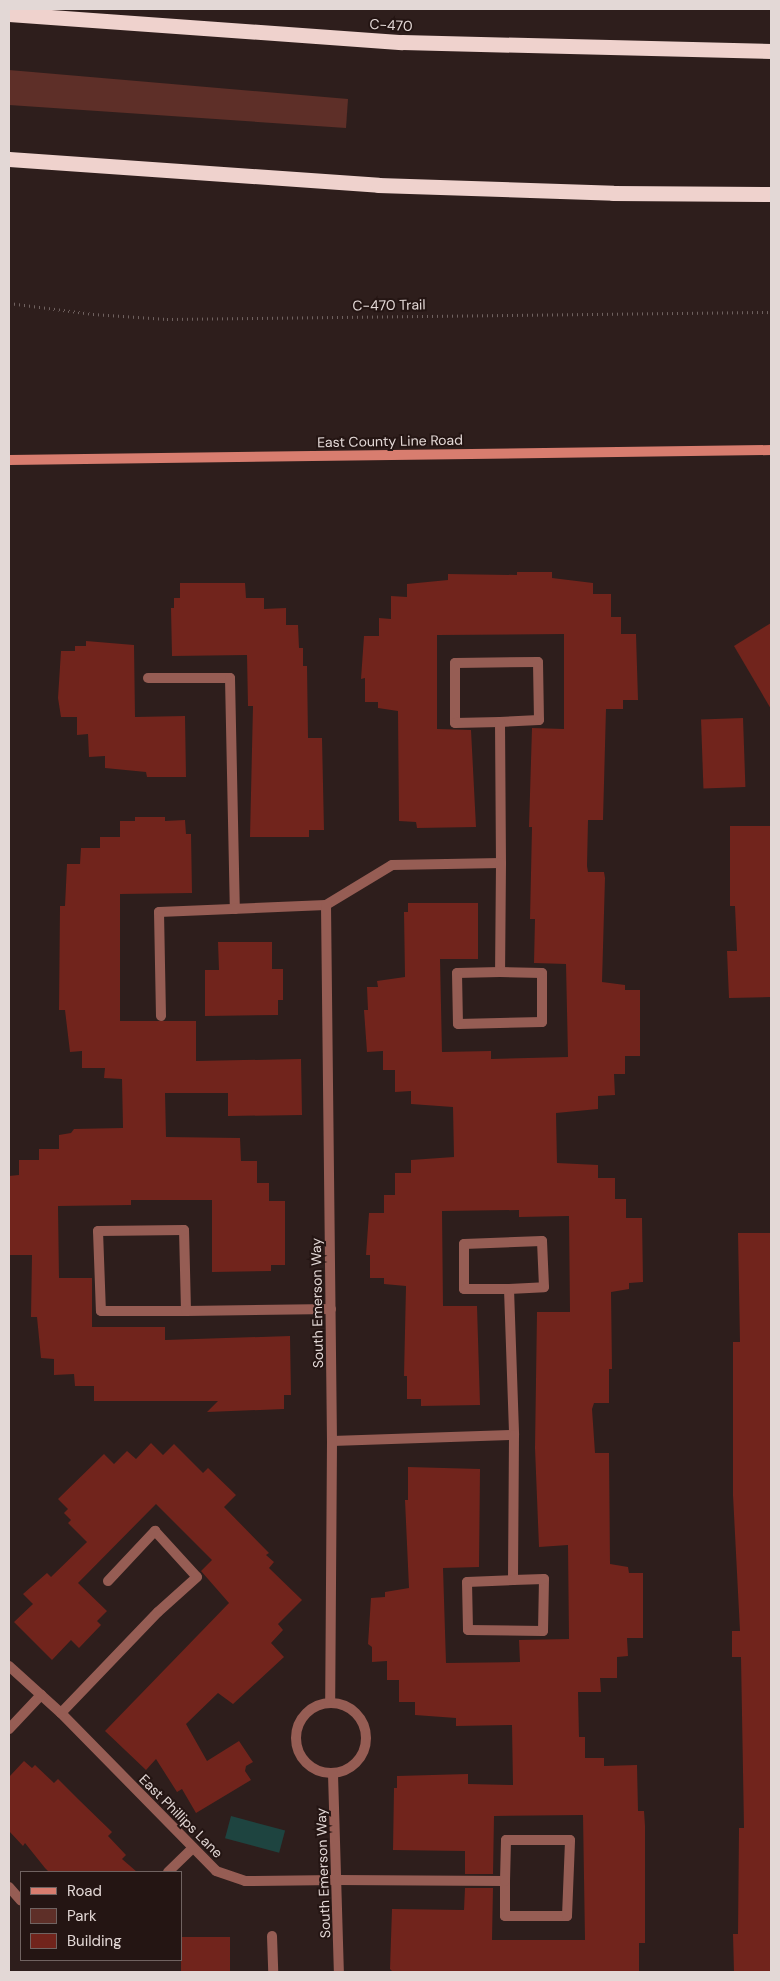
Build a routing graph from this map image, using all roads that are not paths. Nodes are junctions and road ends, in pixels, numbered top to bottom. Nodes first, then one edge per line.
1 (9, 14) edge
2 (771, 51) edge
3 (9, 159) edge
4 (771, 194) edge
5 (771, 450) edge
6 (9, 460) edge
7 (148, 678) dead end
8 (500, 722) junction
9 (501, 863) junction
10 (326, 905) junction
11 (235, 909) junction
12 (500, 972) junction
13 (161, 1016) dead end
14 (509, 1289) junction
15 (331, 1309) junction
16 (186, 1310) junction
17 (514, 1435) junction
18 (332, 1441) junction
19 (512, 1580) junction
20 (108, 1581) dead end
21 (9, 1666) edge
22 (41, 1694) junction
23 (330, 1702) junction
24 (61, 1713) junction
25 (9, 1728) edge
26 (333, 1774) junction
27 (193, 1848) junction
28 (169, 1871) edge
29 (338, 1880) junction
30 (505, 1881) junction
31 (9, 1887) edge
32 (20, 1899) edge
33 (272, 1936) dead end
34 (272, 1972) edge
35 (339, 1972) edge

1 - 2 highway, C-470
3 - 4 highway
5 - 6 main road, East County Line Road
7 - 11 street
8 - 8 street
8 - 9 street
9 - 10 street
9 - 12 street
10 - 11 street
10 - 15 street, South Emerson Way
11 - 13 street
12 - 12 street
14 - 14 street
14 - 17 street
15 - 16 street
15 - 18 street, South Emerson Way
16 - 16 street
17 - 18 street
17 - 19 street
18 - 23 street, South Emerson Way
19 - 19 street
20 - 24 street
21 - 22 street, East Phillips Lane
22 - 24 street, East Phillips Lane
22 - 25 street
23 - 26 street
23 - 26 street
24 - 27 street, East Phillips Lane
26 - 29 street, South Emerson Way
27 - 28 street
27 - 29 street, East Phillips Lane
29 - 30 street, East Phillips Lane
29 - 35 street, South Emerson Way
30 - 30 street
31 - 32 street
33 - 34 street

